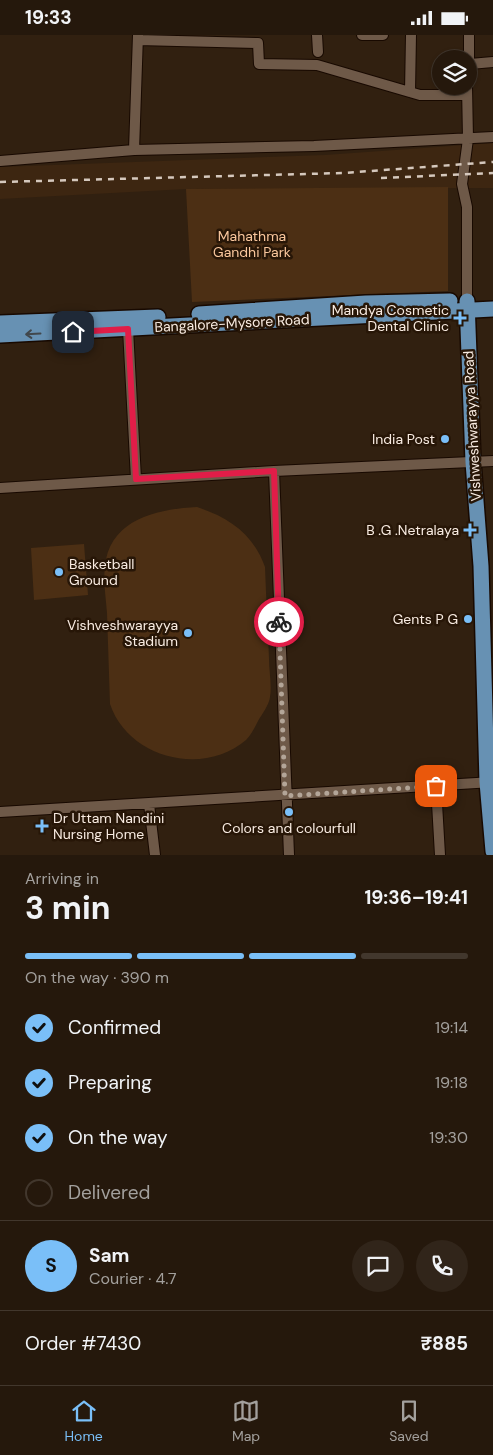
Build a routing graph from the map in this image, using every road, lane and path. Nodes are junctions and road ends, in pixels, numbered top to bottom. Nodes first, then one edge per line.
1 (317, 35) edge
2 (362, 35) edge
3 (383, 35) edge
4 (411, 35) edge
5 (469, 35) edge
6 (138, 37) edge
7 (470, 50) edge
8 (318, 52) dead end
9 (493, 62) edge
10 (477, 63) edge
11 (410, 92) junction
12 (432, 94) edge
13 (467, 95) edge
14 (493, 137) edge
15 (468, 139) junction
16 (134, 150) junction
17 (0, 161) edge
18 (493, 299) edge
19 (466, 306) junction
20 (493, 309) edge
21 (0, 323) edge
22 (128, 329) junction
23 (0, 335) edge
24 (493, 461) edge
25 (473, 462) junction
26 (274, 471) junction
27 (136, 479) junction
28 (0, 488) edge
29 (487, 566) edge
30 (488, 679) edge
31 (490, 782) edge
32 (436, 786) junction
33 (285, 796) junction
34 (149, 803) junction
35 (0, 812) edge
36 (493, 851) edge
37 (155, 855) edge
38 (288, 855) edge
39 (440, 855) edge

1 - 8 street
2 - 3 street
4 - 11 street
5 - 7 street
6 - 11 street
6 - 16 street
9 - 10 street
11 - 12 street
13 - 15 street
14 - 15 street
15 - 16 street
15 - 19 street
16 - 17 street
18 - 19 main road, Bangalore-Mysore Road
19 - 20 main road, Bangalore-Mysore Road
19 - 21 main road, Bangalore-Mysore Road
19 - 22 main road, Bangalore-Mysore Road
19 - 25 main road, Vishweshwarayya Road
22 -> 23 main road, Bangalore-Mysore Road
22 - 27 street
24 - 25 street
25 - 26 street
25 - 29 main road, Vishweshwarayya Road
26 - 27 street
26 - 33 street
27 - 28 street
29 - 30 main road, Vishweshwarayya Road
30 - 31 main road, Vishweshwarayya Road
31 - 32 street
31 - 36 main road, Vishweshwarayya Road
32 - 33 street
32 - 39 street
33 - 34 street
33 - 38 street
34 - 35 street
34 - 37 street

